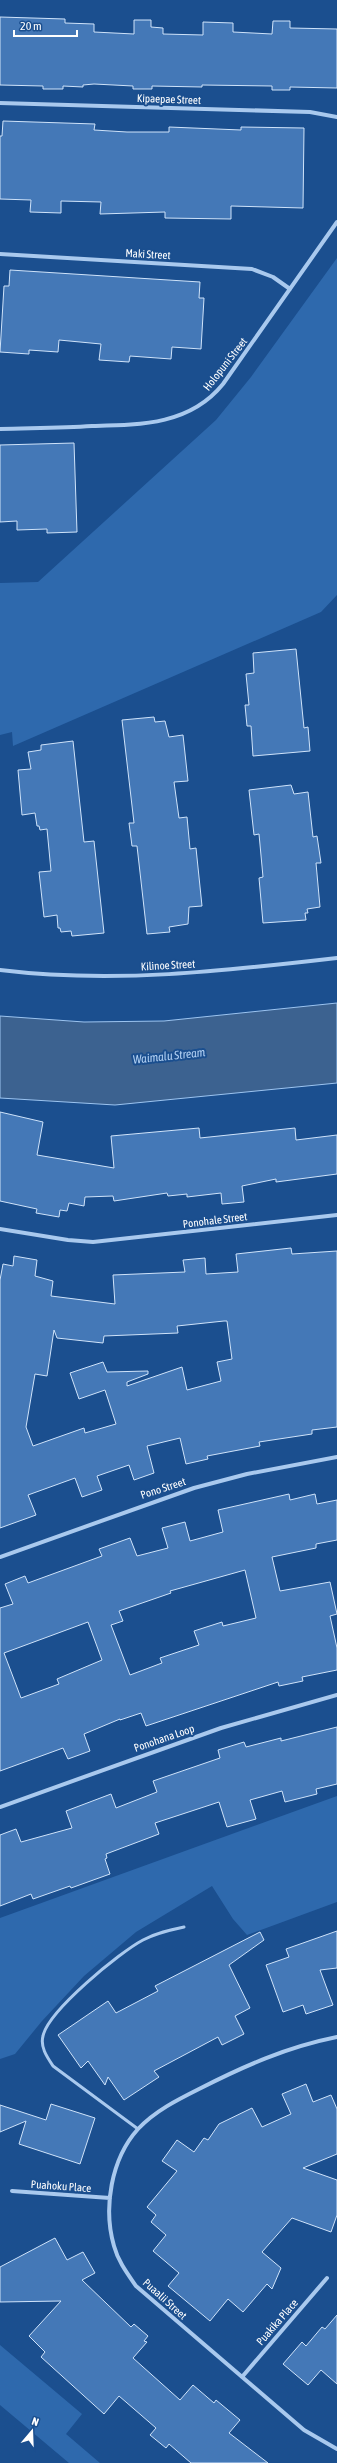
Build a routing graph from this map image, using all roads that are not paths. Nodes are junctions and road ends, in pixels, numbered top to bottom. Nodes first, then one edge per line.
1 (0, 103) edge
2 (337, 117) edge
3 (337, 222) edge
4 (0, 254) edge
5 (290, 289) junction
6 (0, 429) edge
7 (337, 958) edge
8 (0, 970) edge
9 (337, 1215) edge
10 (0, 1229) edge
11 (337, 1457) edge
12 (0, 1556) edge
13 (337, 1695) edge
14 (0, 1807) edge
15 (184, 1927) dead end
16 (337, 2037) edge
17 (138, 2129) junction
18 (12, 2191) dead end
19 (110, 2198) junction
20 (327, 2278) dead end
21 (242, 2377) junction
22 (337, 2449) edge

1 - 2 street, Kipaepae Street
3 - 5 street, Holopuni Street
4 - 5 street, Maki Street
5 - 6 street, Holopuni Street
7 - 8 street, Kilinoe Street
9 - 10 street, Ponohale Street
11 - 12 street, Pono Street
13 - 14 street, Ponohana Loop
15 - 17 lane
16 - 17 street, Puaalii Street
17 - 19 street, Puaalii Street
18 - 19 street, Puahoku Place
19 - 21 street, Puaalii Street
20 - 21 street, Puakika Place
21 - 22 street, Puaalii Street

